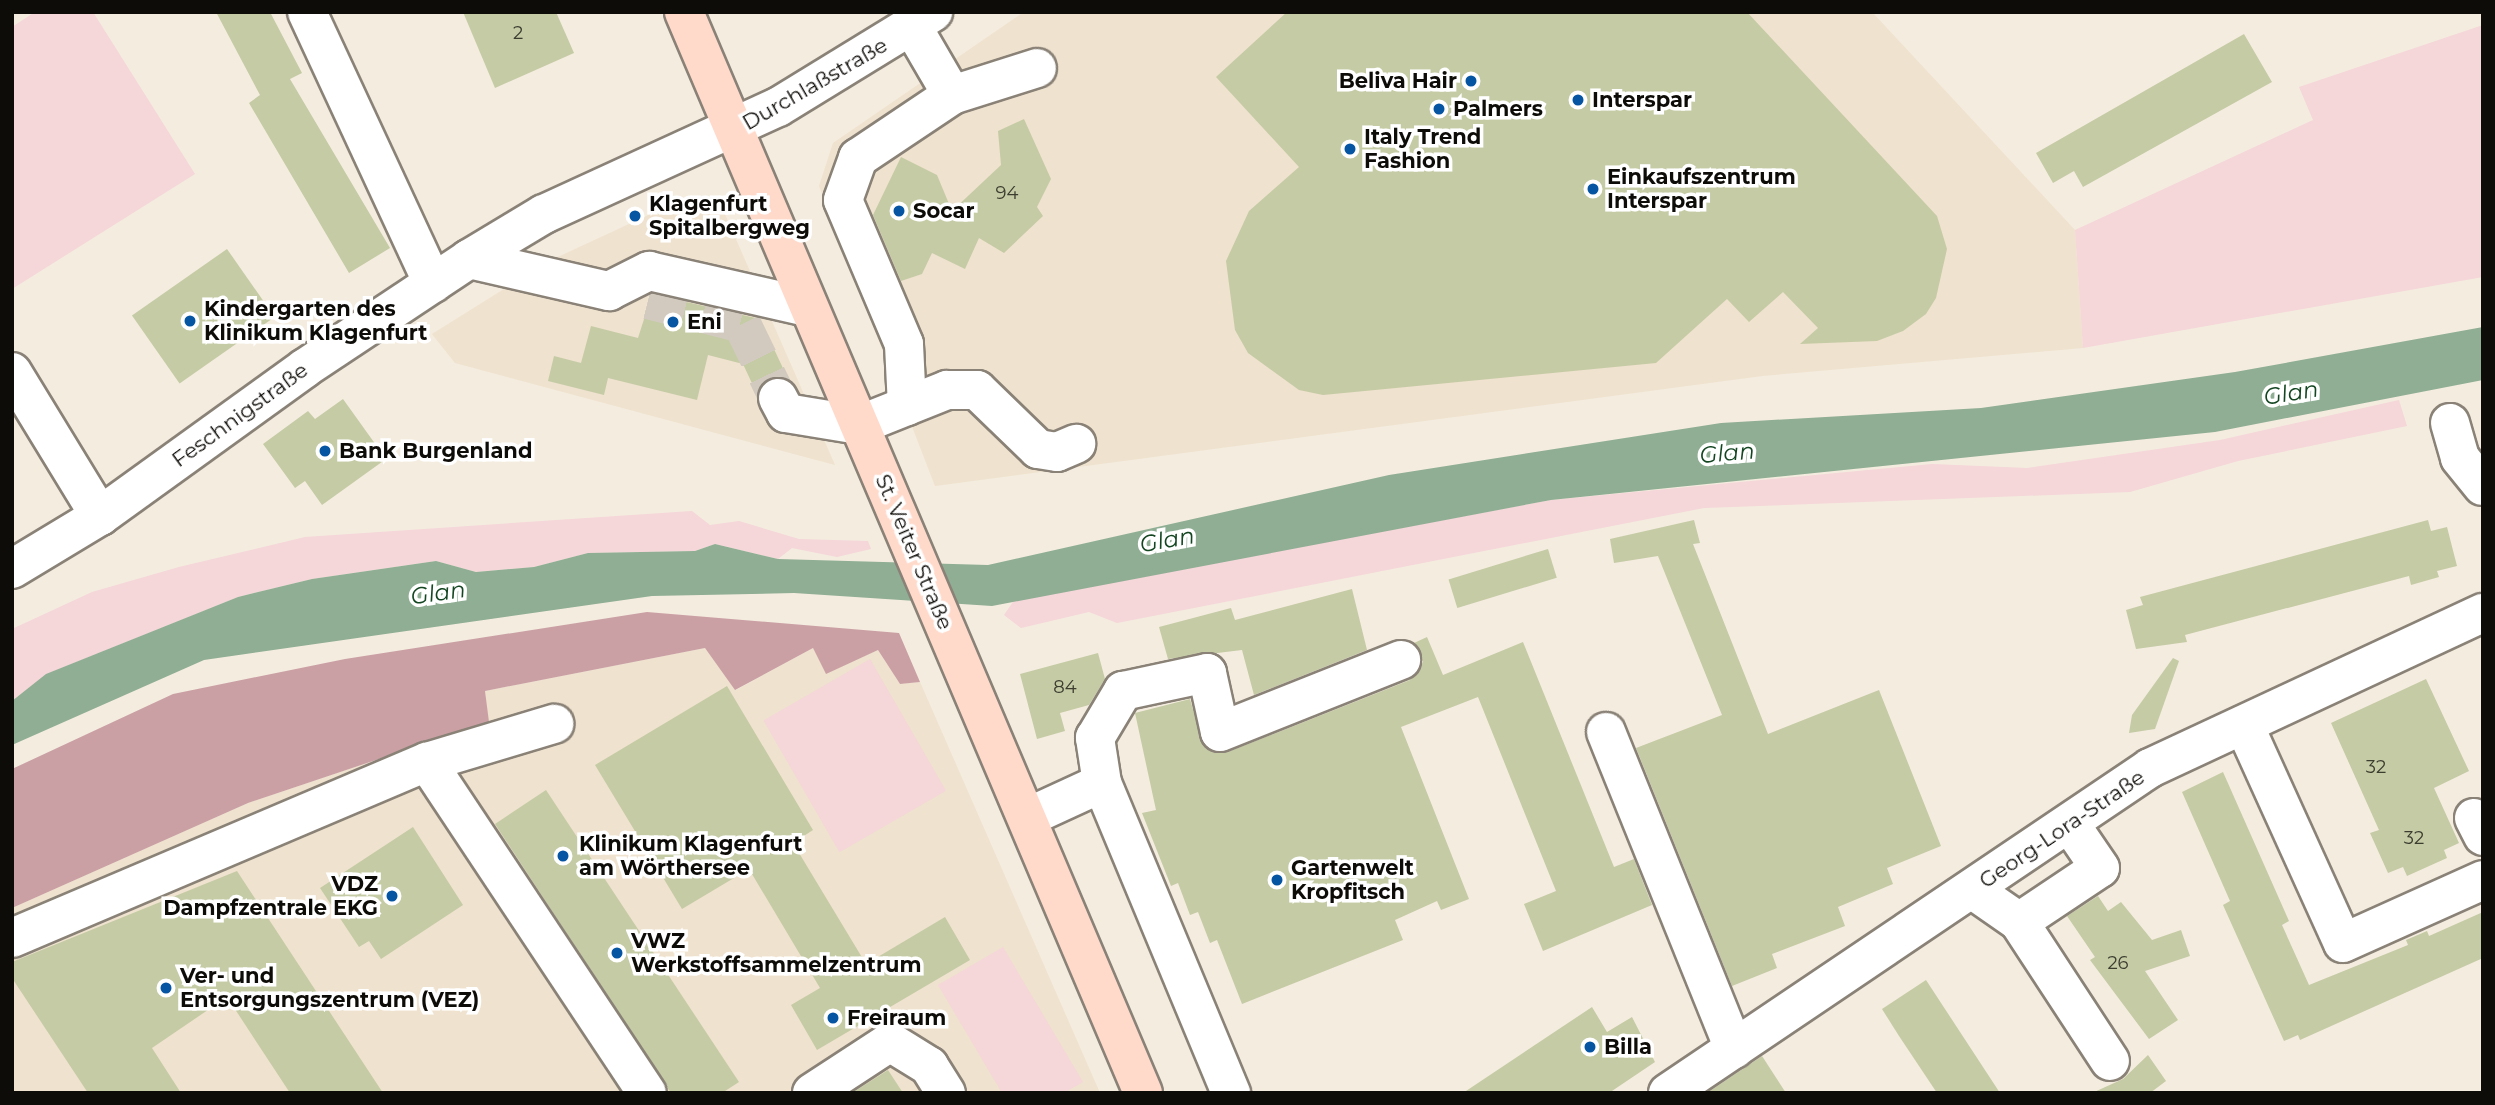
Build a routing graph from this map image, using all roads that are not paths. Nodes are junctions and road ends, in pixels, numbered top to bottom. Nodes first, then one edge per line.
1 (307, 12) edge
2 (684, 12) edge
3 (923, 20) edge
4 (1037, 68) dead end
5 (952, 95) junction
6 (732, 131) junction
7 (469, 259) junction
8 (433, 283) junction
9 (609, 291) junction
10 (648, 300) tunnel mouth
11 (808, 307) junction
12 (12, 372) edge
13 (778, 398) tunnel mouth
14 (907, 406) junction
15 (2451, 423) dead end
16 (859, 425) junction
17 (1076, 444) dead end
18 (2483, 486) edge
19 (100, 516) junction
20 (12, 569) edge
21 (2483, 613) edge
22 (1401, 660) dead end
23 (554, 724) dead end
24 (2244, 725) junction
25 (1606, 732) dead end
26 (426, 762) junction
27 (1102, 783) junction
28 (1028, 817) junction
29 (2070, 824) junction
30 (2483, 880) edge
31 (1973, 890) junction
32 (2020, 922) junction
33 (12, 938) edge
34 (1734, 1049) junction
35 (2110, 1060) dead end
36 (647, 1093) edge
37 (812, 1093) edge
38 (946, 1093) edge
39 (1143, 1093) edge
40 (1231, 1093) edge
41 (1668, 1093) edge

1 - 8 street
2 - 6 main road, St. Veiter Straße
3 - 5 street
3 - 6 street, Durchlaßstraße
4 - 5 street
5 - 14 street
6 - 7 street, Feschnigstraße
6 - 11 main road, St. Veiter Straße
7 - 8 street, Feschnigstraße
7 - 9 street
8 - 19 street, Feschnigstraße
9 - 10 street
9 - 11 street
11 - 16 main road, St. Veiter Straße
12 - 19 street
13 - 16 street
14 - 16 street
14 - 17 street
15 - 18 street
16 - 28 main road, St. Veiter Straße
19 - 20 street, Feschnigstraße
21 - 24 street, Georg-Lora-Straße
22 - 27 street
23 - 26 street
24 - 29 street, Georg-Lora-Straße
24 - 30 street
25 - 34 street
26 - 33 street
26 - 36 street
27 - 28 street
27 - 40 street
28 - 39 main road, St. Veiter Straße
29 - 31 street, Georg-Lora-Straße
29 - 32 street
31 - 32 street
31 - 34 street, Georg-Lora-Straße
32 - 35 street
34 - 41 street, Georg-Lora-Straße
37 - 38 street

